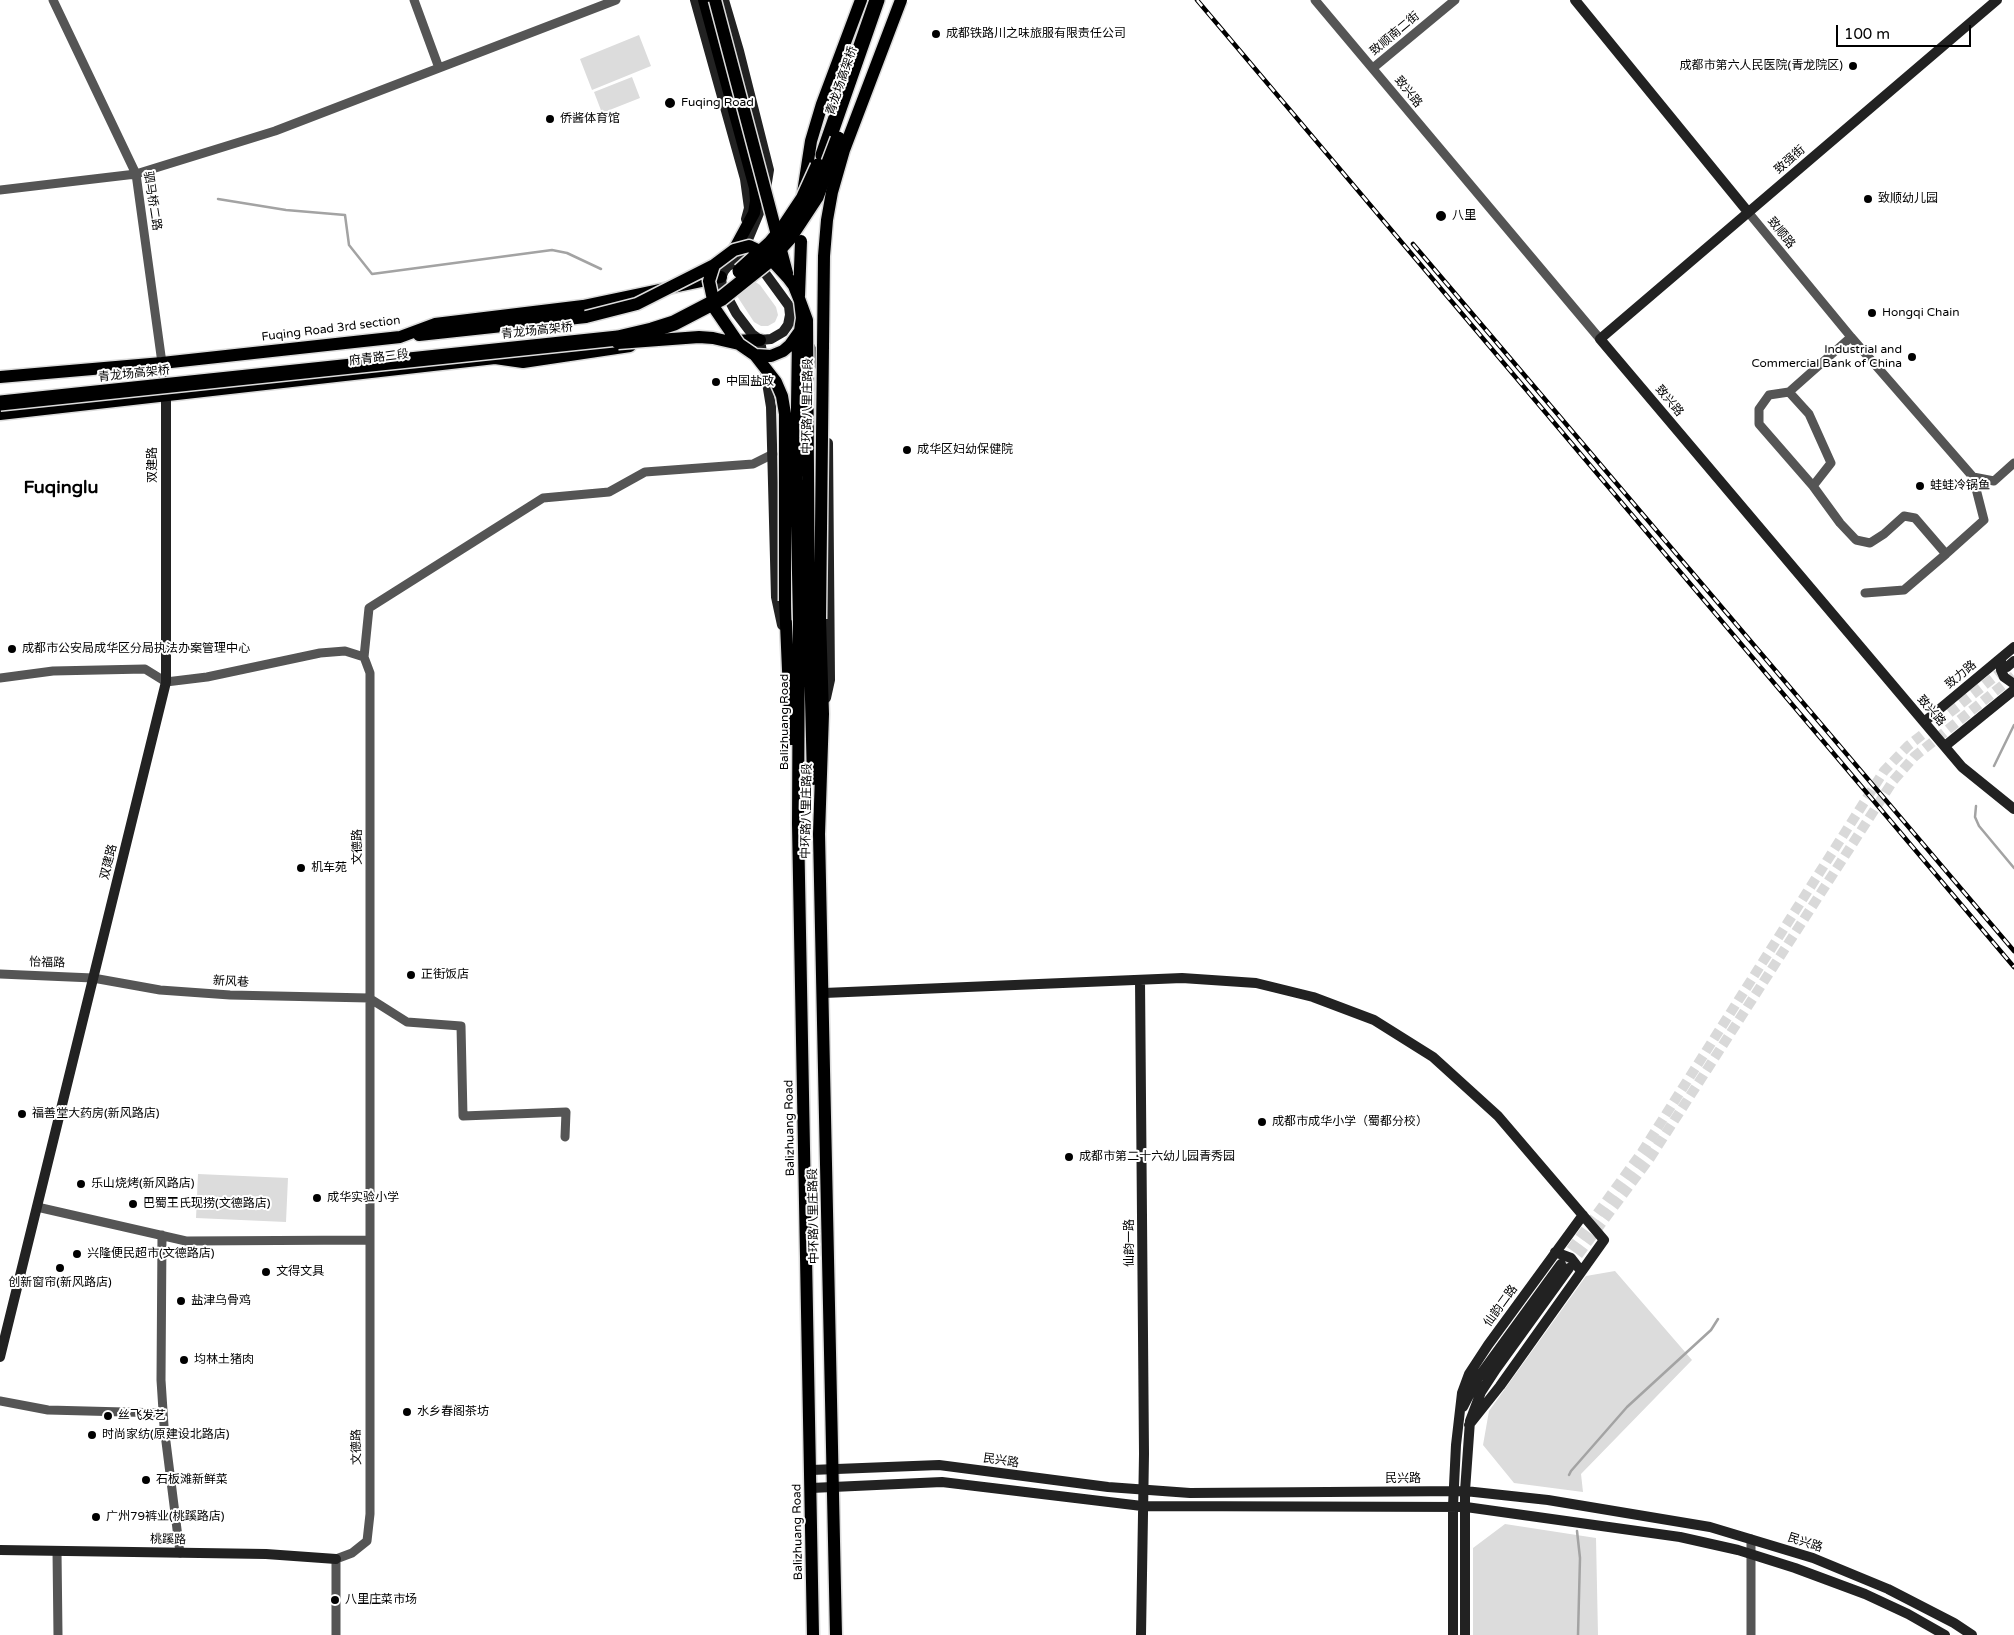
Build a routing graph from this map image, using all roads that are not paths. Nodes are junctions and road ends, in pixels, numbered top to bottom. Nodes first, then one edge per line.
1 (53, 0) edge
2 (414, 0) edge
3 (616, 0) edge
4 (695, 0) edge
5 (704, 0) edge
6 (715, 0) edge
7 (724, 0) edge
8 (861, 0) edge
9 (877, 0) edge
10 (887, 0) edge
11 (901, 0) edge
12 (1315, 0) edge
13 (1455, 0) edge
14 (1575, 0) edge
15 (1997, 0) edge
16 (439, 68) junction
17 (1373, 68) junction
18 (136, 174) junction
19 (0, 190) edge
20 (1748, 212) junction
21 (737, 256) junction
22 (714, 265) junction
23 (724, 272) junction
24 (788, 278) junction
25 (794, 304) junction
26 (400, 336) junction
27 (1851, 336) junction
28 (1600, 339) junction
29 (760, 340) junction
30 (739, 344) junction
31 (755, 355) junction
32 (495, 358) junction
33 (162, 363) junction
34 (0, 377) edge
35 (1789, 392) junction
36 (0, 394) edge
37 (166, 395) junction
38 (0, 403) edge
39 (0, 414) edge
40 (772, 454) junction
41 (2014, 463) edge
42 (1973, 477) junction
43 (1813, 486) junction
44 (1946, 554) junction
45 (1865, 593) dead end
46 (809, 619) junction
47 (787, 645) junction
48 (2014, 647) edge
49 (364, 658) junction
50 (2007, 662) edge
51 (0, 678) edge
52 (166, 682) junction
53 (2014, 684) edge
54 (2014, 690) edge
55 (823, 714) junction
56 (1924, 722) junction
57 (1945, 746) junction
58 (2014, 809) edge
59 (798, 824) junction
60 (819, 834) junction
61 (0, 974) edge
62 (93, 978) junction
63 (1140, 980) junction
64 (824, 993) junction
65 (369, 998) junction
66 (565, 1137) dead end
67 (37, 1208) junction
68 (1583, 1215) junction
69 (162, 1235) junction
70 (370, 1240) junction
71 (1556, 1252) junction
72 (1581, 1271) junction
73 (0, 1357) edge
74 (0, 1401) edge
75 (163, 1413) junction
76 (1459, 1420) junction
77 (1469, 1425) junction
78 (833, 1469) junction
79 (811, 1470) junction
80 (833, 1487) junction
81 (811, 1488) junction
82 (1142, 1490) junction
83 (1454, 1491) junction
84 (1466, 1492) junction
85 (1142, 1506) junction
86 (1453, 1506) junction
87 (1466, 1507) junction
88 (1751, 1539) junction
89 (0, 1550) edge
90 (56, 1551) junction
91 (180, 1553) junction
92 (1751, 1554) junction
93 (336, 1559) junction
94 (58, 1635) edge
95 (336, 1635) edge
96 (813, 1635) edge
97 (836, 1635) edge
98 (1140, 1635) edge
99 (1453, 1635) edge
100 (1465, 1635) edge
101 (1751, 1635) edge
102 (1945, 1635) edge
103 (1972, 1635) edge

1 - 18 street, 驷马桥二路
2 - 16 street
3 - 16 street
4 - 23 street
5 - 21 main road
6 - 24 main road, bridge
7 - 21 street
8 - 46 main road, 中环路八里庄路段, bridge
9 - 36 highway, 青龙场高架桥, bridge
10 - 38 highway, 青龙场高架桥, bridge
11 - 46 main road, 中环路八里庄路段, bridge
12 - 17 street, 致兴路
13 - 17 street, 致顺南二街
14 - 20 street, 致顺路
15 - 20 street, 致强街
16 - 18 street
17 - 28 street, 致兴路
18 - 19 street
18 - 33 street, 驷马桥二路
20 - 27 street, 致顺路
20 - 28 street, 致强街
21 - 22 main road, bridge
21 - 23 street
21 - 24 main road, bridge
21 - 25 street
22 - 26 main road, bridge
22 - 30 main road, bridge
23 - 26 main road, Fuqing Road 3rd section
23 - 29 street
24 - 25 main road, bridge
25 - 29 street
25 - 31 main road, bridge
25 - 46 main road, bridge
25 - 55 street
26 - 33 main road, Fuqing Road 3rd section
27 - 35 street
27 - 42 street, 致顺路
28 - 56 street, 致兴路
29 - 32 main road, 府青路三段
29 - 40 street
30 - 31 main road, bridge
30 - 32 main road, bridge
31 - 47 main road, bridge
32 - 37 main road, 府青路三段
33 - 34 main road, Fuqing Road 3rd section
33 - 37 street, 双建路
35 - 43 street
35 - 43 street
37 - 39 main road, 府青路三段
37 - 52 street, 双建路
40 - 47 street
40 - 49 street, 文德路
41 - 42 street
42 - 44 street
43 - 44 street
44 - 45 street
46 - 55 main road, 中环路八里庄路段
46 - 59 main road, Balizhuang Road
46 - 60 main road
47 - 59 main road
48 - 50 street, 致力路
49 - 52 street
49 - 65 street, 文德路
50 - 53 street
50 - 56 street, 致力路
51 - 52 street
52 - 62 street, 双建路
54 - 57 street
55 - 60 main road, 中环路八里庄路段
56 - 57 street, 致兴路
57 - 58 street, 致兴路
59 - 79 main road, Balizhuang Road
60 - 64 main road, 中环路八里庄路段
61 - 62 street, 怡福路
62 - 65 street, 新风巷
62 - 67 street, 双建路
63 - 64 street
63 - 68 street
63 - 82 street, 仙韵一路
64 - 78 main road, 中环路八里庄路段
65 - 66 street
65 - 70 street, 文德路
67 - 69 street
67 - 73 street, 双建路
68 - 71 street, 仙韵二路
68 - 72 street
69 - 70 street
69 - 75 street
70 - 93 street, 文德路
71 - 72 street
71 - 76 street, 仙韵二路
72 - 77 street
74 - 75 street
75 - 91 street
76 - 77 street, 仙韵二路
76 - 83 street, 仙韵二路
77 - 84 street, 仙韵二路
78 - 79 street, 民兴路
78 - 80 main road, 中环路八里庄路段
78 - 82 street, 民兴路
79 - 81 main road, Balizhuang Road
80 - 81 street
80 - 85 street
80 - 97 main road, 中环路八里庄路段
81 - 96 main road, Balizhuang Road
82 - 83 street, 民兴路
82 - 85 street, 仙韵一路
83 - 84 street, 民兴路
83 - 86 street, 仙韵二路
84 - 87 street, 仙韵二路
84 - 88 street, 民兴路
85 - 86 street
85 - 98 street, 仙韵一路
86 - 87 street
86 - 99 street, 仙韵二路
87 - 92 street
87 - 100 street, 仙韵二路
88 - 92 street
88 - 103 street, 民兴路
89 - 90 street, 桃蹊路
90 - 91 street, 桃蹊路
90 - 94 street
91 - 93 street, 桃蹊路
92 - 101 street
92 - 102 street
93 - 95 street

